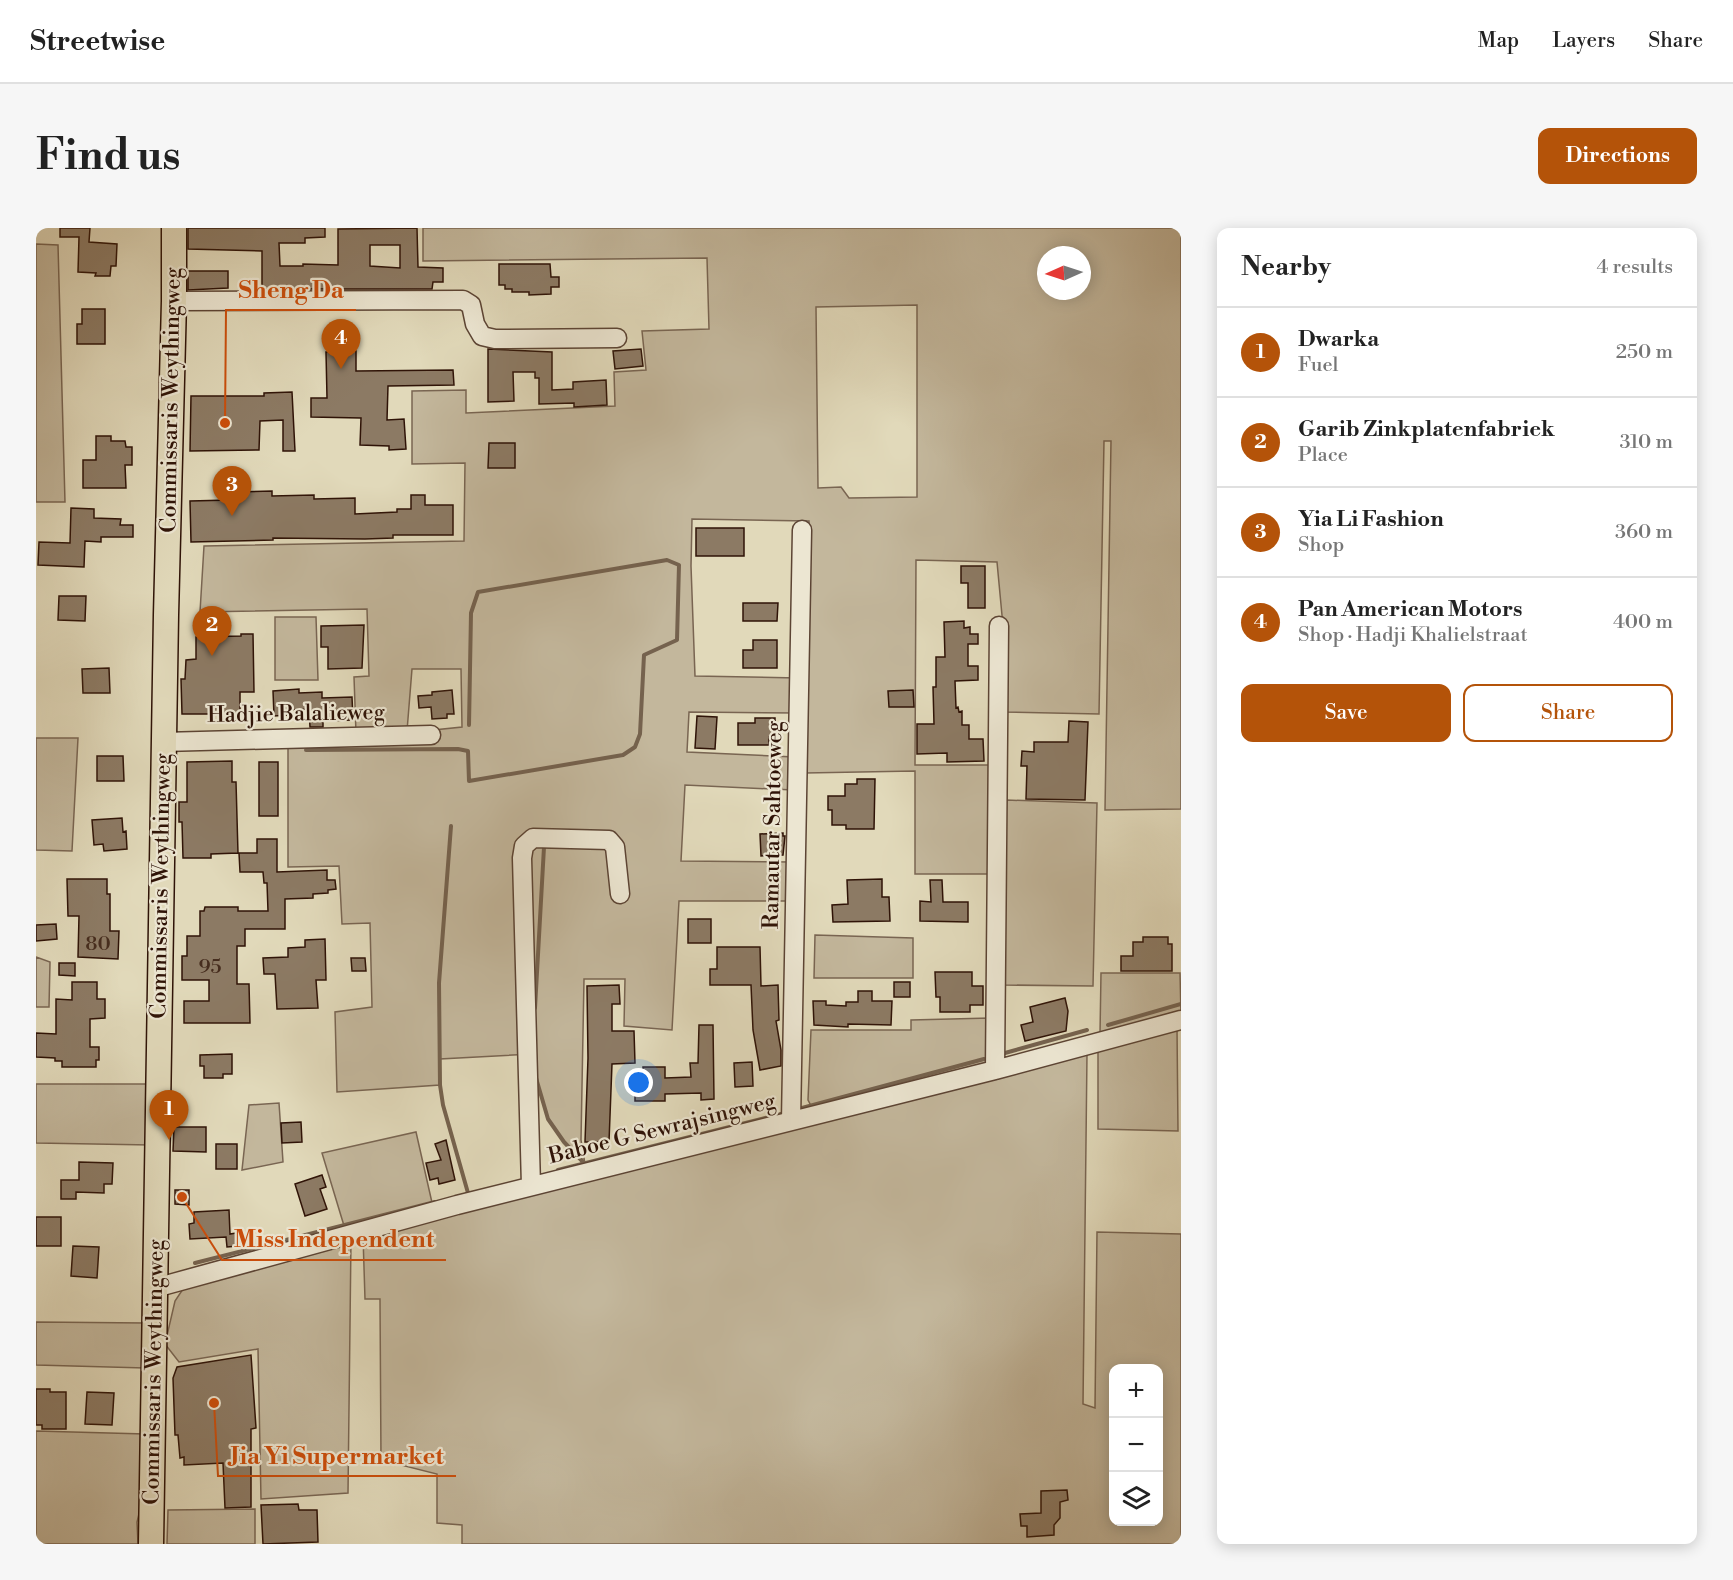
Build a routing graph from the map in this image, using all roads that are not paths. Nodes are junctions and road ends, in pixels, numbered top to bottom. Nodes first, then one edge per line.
1 (174, 228) edge
2 (174, 302) junction
3 (617, 338) dead end
4 (802, 530) dead end
5 (999, 626) dead end
6 (431, 735) dead end
7 (164, 742) junction
8 (620, 894) dead end
9 (1181, 1020) edge
10 (995, 1070) junction
11 (791, 1121) junction
12 (531, 1186) junction
13 (155, 1288) junction
14 (152, 1544) edge

1 - 2 main road, Commissaris Weythingweg
2 - 3 street
2 - 7 main road, Commissaris Weythingweg
4 - 11 street, Ramautar Sahtoeweg
5 - 10 street
6 - 7 street, Hadjie Balalieweg
7 - 13 main road, Commissaris Weythingweg
8 - 12 street
9 - 10 street, Baboe G Sewrajsingweg
10 - 11 street, Baboe G Sewrajsingweg
11 - 12 street, Baboe G Sewrajsingweg
12 - 13 street, Baboe G Sewrajsingweg
13 - 14 main road, Commissaris Weythingweg

